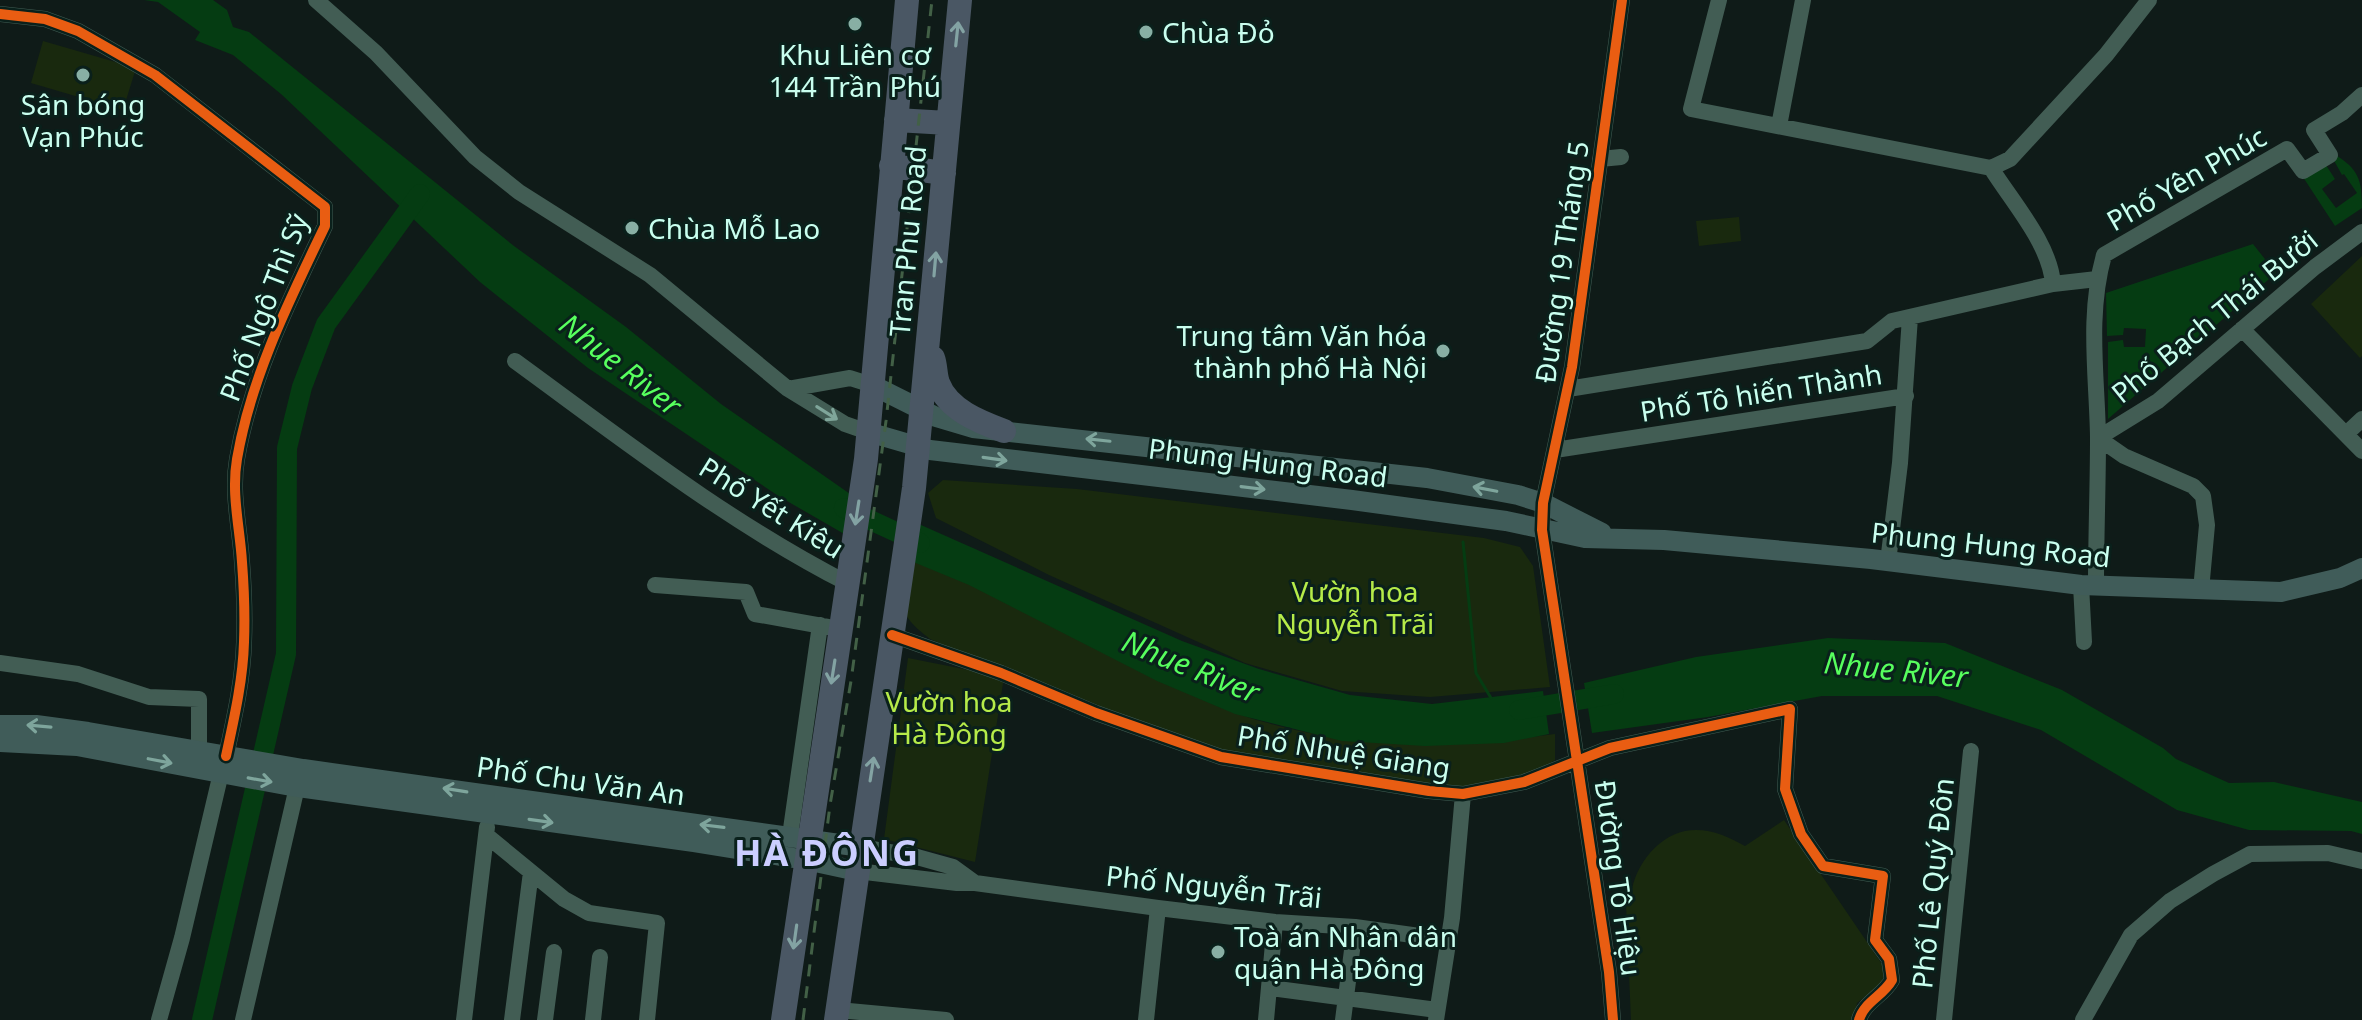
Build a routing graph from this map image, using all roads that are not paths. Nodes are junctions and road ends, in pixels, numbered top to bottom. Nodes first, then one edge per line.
1 (316, 0) edge
2 (907, 0) edge
3 (960, 0) edge
4 (1622, 0) edge
5 (1719, 0) edge
6 (1803, 0) edge
7 (2149, 0) edge
8 (0, 14) edge
9 (2362, 95) edge
10 (896, 120) junction
11 (948, 123) junction
12 (1779, 126) junction
13 (1621, 157) dead end
14 (1600, 159) junction
15 (891, 166) junction
16 (1991, 168) junction
17 (944, 173) junction
18 (2362, 232) edge
19 (2097, 279) junction
20 (2053, 284) junction
21 (1910, 317) junction
22 (2242, 329) junction
23 (928, 341) junction
24 (515, 361) dead end
25 (872, 385) junction
26 (788, 389) junction
27 (1568, 389) junction
28 (1906, 396) junction
29 (922, 410) junction
30 (2362, 419) edge
31 (1004, 431) junction
32 (868, 432) junction
33 (2346, 434) junction
34 (2098, 438) junction
35 (918, 446) junction
36 (1555, 450) junction
37 (2362, 451) edge
38 (1305, 464) junction
39 (1427, 478) junction
40 (1301, 494) junction
41 (1543, 503) junction
42 (1424, 510) junction
43 (1542, 530) junction
44 (1610, 537) junction
45 (1888, 562) junction
46 (2362, 568) edge
47 (848, 575) junction
48 (655, 585) dead end
49 (2088, 585) junction
50 (2201, 590) junction
51 (830, 627) junction
52 (892, 635) junction
53 (2084, 642) dead end
54 (0, 663) edge
55 (0, 725) edge
56 (0, 742) edge
57 (118, 745) junction
58 (199, 751) junction
59 (1971, 751) dead end
60 (1578, 762) junction
61 (228, 766) junction
62 (296, 777) junction
63 (370, 788) junction
64 (1463, 794) junction
65 (489, 814) junction
66 (573, 817) junction
67 (486, 835) junction
68 (798, 847) junction
69 (865, 860) junction
70 (2362, 861) edge
71 (531, 872) junction
72 (1158, 908) junction
73 (1275, 922) junction
74 (1355, 927) junction
75 (1448, 940) junction
76 (554, 952) dead end
77 (600, 957) dead end
78 (1270, 988) junction
79 (1345, 999) junction
80 (837, 1015) edge
81 (1437, 1015) edge
82 (912, 1018) edge
83 (159, 1020) edge
84 (243, 1020) edge
85 (464, 1020) edge
86 (512, 1020) edge
87 (545, 1020) edge
88 (593, 1020) edge
89 (647, 1020) edge
90 (783, 1020) edge
91 (946, 1020) edge
92 (1146, 1020) edge
93 (1266, 1020) edge
94 (1343, 1020) edge
95 (1613, 1020) edge
96 (1859, 1020) edge
97 (1944, 1020) edge
98 (2083, 1020) edge

1 - 26 street
2 - 10 highway, Tran Phu Road
11 -> 3 highway, Tran Phu Road
4 - 14 street, Đường 19 Tháng 5
5 - 12 street
6 - 12 street
7 - 16 street
8 - 61 street, Phố Ngô Thì Sỹ
9 - 19 street, Phố Yên Phúc
10 - 11 highway
10 - 15 highway, Tran Phu Road
11 - 17 highway, Tran Phu Road
12 - 16 street
13 - 14 street
14 - 27 street, Đường 19 Tháng 5
15 - 17 highway
15 - 25 highway, Tran Phu Road
16 - 20 street
23 -> 17 highway, Tran Phu Road
18 - 22 street, Phố Bạch Thái Bưởi
19 - 20 street
19 - 34 street, Phố Yên Phúc
20 - 21 street
21 - 27 street
21 - 28 street
22 - 33 street
22 - 34 street, Phố Bạch Thái Bưởi
23 - 29 highway, Tran Phu Road
23 - 31 highway
24 - 47 street, Phố Yết Kiêu
25 - 26 street
25 - 29 main road, Phung Hung Road
25 - 32 highway, Tran Phu Road
26 -> 32 street
27 - 36 street, Đường 19 Tháng 5
28 - 36 street, Phố Tô hiến Thành
28 - 45 street, Phố Tô hiến Thành
29 - 31 main road, Phung Hung Road
29 - 35 highway, Tran Phu Road
30 - 33 street
38 -> 31 main road, Phung Hung Road
32 - 35 main road, Phung Hung Road
32 -> 47 highway, Tran Phu Road
33 - 37 street
34 - 49 street, Phố Yên Phúc
34 - 50 street
35 -> 40 main road, Phung Hung Road
35 - 52 highway, Tran Phu Road
36 - 41 street, Đường 19 Tháng 5
38 - 39 main road, Phung Hung Road
38 - 40 main road
41 -> 39 main road, Phung Hung Road
39 - 42 main road
40 - 42 main road, Phung Hung Road
41 - 43 street, Đường 19 Tháng 5
41 - 44 main road, Phung Hung Road
42 - 43 main road, Phung Hung Road
43 - 44 main road, Phung Hung Road
43 - 60 street, Đường Tô Hiệu
44 - 45 main road, Phung Hung Road
45 - 49 main road, Phung Hung Road
46 - 50 main road, Phung Hung Road
47 - 51 highway, Tran Phu Road
48 - 51 street
49 - 50 main road, Phung Hung Road
49 - 53 street, Phố Yên Phúc
51 -> 68 highway, Tran Phu Road
52 - 64 street, Phố Nhuệ Giang
69 -> 52 highway, Tran Phu Road
54 - 58 street
57 -> 55 main road
56 - 57 main road
57 - 58 main road
57 -> 61 main road
58 - 61 main road
59 - 97 street, Phố Lê Quý Đôn
60 - 64 street, Phố Nhuệ Giang
60 - 95 street, Đường Tô Hiệu
60 - 96 street, Phố Nhuệ Giang
61 - 62 main road, Phố Chu Văn An
61 - 83 street
62 - 63 main road, Phố Chu Văn An
62 - 84 street
63 - 65 main road, Phố Chu Văn An
66 -> 63 main road, Phố Chu Văn An
64 - 75 street
65 -> 66 main road, Phố Chu Văn An
65 - 67 street
66 - 68 main road, Phố Chu Văn An
67 - 71 street
67 - 85 street
68 - 69 main road, Phố Chu Văn An
68 -> 90 highway, Tran Phu Road
69 - 72 street, Phố Nguyễn Trãi
69 - 80 highway, Tran Phu Road
70 - 98 street
71 - 86 street
71 - 89 street
72 - 73 street, Phố Nguyễn Trãi
72 - 92 street
73 - 74 street, Phố Nguyễn Trãi
73 - 78 street
74 - 75 street, Phố Nguyễn Trãi
74 - 79 street
75 - 81 street
76 - 87 street
77 - 88 street
78 - 79 street
78 - 93 street
79 - 81 street
79 - 94 street
80 - 82 street
82 - 91 street

